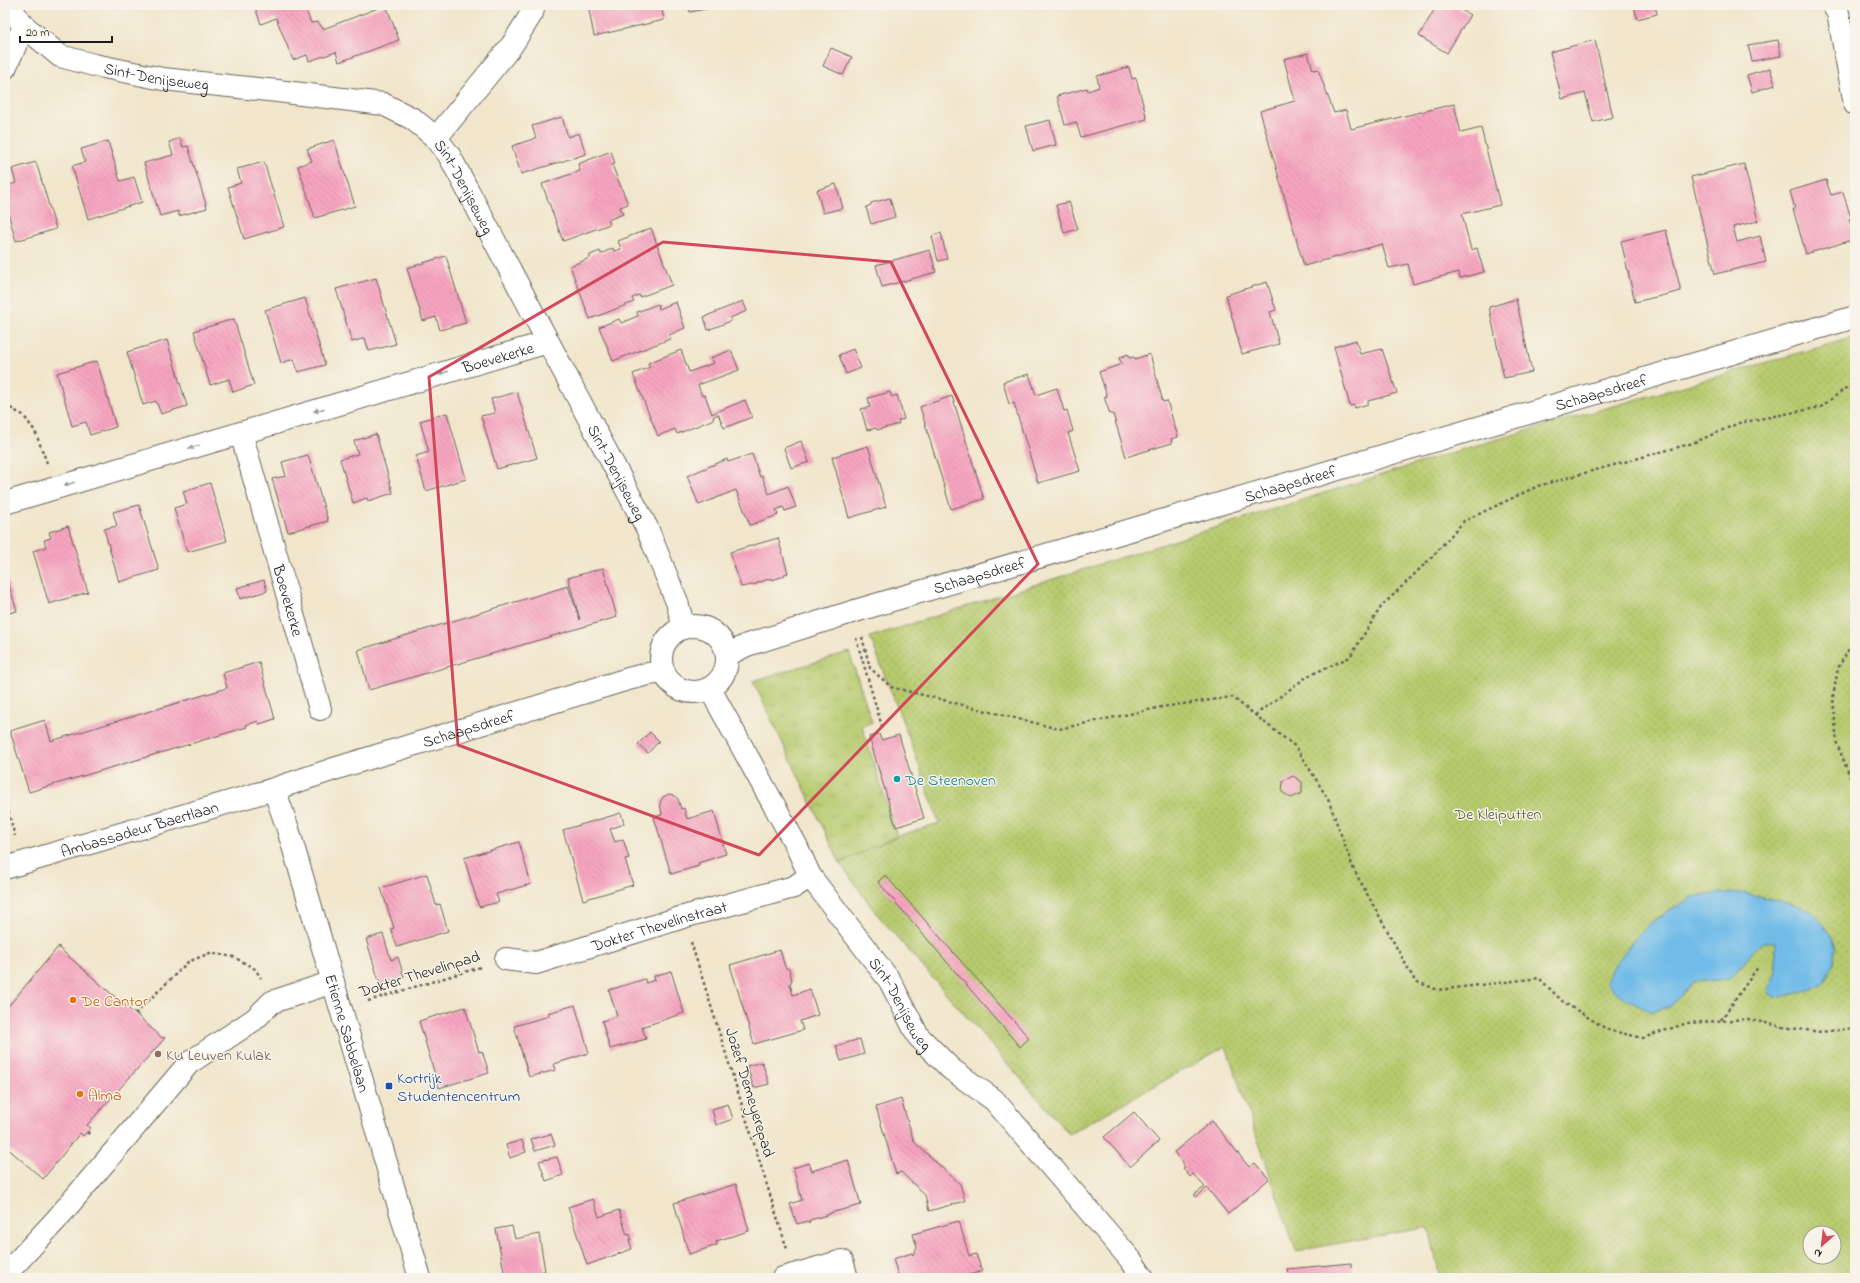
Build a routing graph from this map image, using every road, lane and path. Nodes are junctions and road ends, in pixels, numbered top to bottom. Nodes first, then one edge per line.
1 (8, 5) edge
2 (534, 5) edge
3 (1832, 5) edge
4 (24, 26) junction
5 (5, 68) edge
6 (1855, 104) edge
7 (436, 138) junction
8 (1855, 317) edge
9 (548, 342) junction
10 (1855, 381) edge
11 (5, 405) edge
12 (241, 433) junction
13 (57, 487) junction
14 (5, 503) edge
15 (852, 612) junction
16 (684, 628) junction
17 (1855, 639) edge
18 (727, 655) junction
19 (664, 672) junction
20 (710, 688) junction
21 (320, 709) dead end
22 (1255, 715) junction
23 (883, 730) dead end
24 (1855, 789) edge
25 (274, 790) junction
26 (5, 800) edge
27 (14, 865) edge
28 (810, 876) junction
29 (683, 917) junction
30 (506, 959) joint
31 (1758, 967) dead end
32 (333, 982) junction
33 (272, 1002) junction
34 (340, 1010) junction
35 (135, 1014) dead end
36 (1721, 1020) junction
37 (1855, 1028) edge
38 (5, 1275) edge
39 (789, 1276) edge
40 (420, 1278) edge
41 (847, 1278) edge
42 (1143, 1278) edge

1 - 4 street, Sint-Denijseweg
2 - 7 street
3 - 6 street
4 - 5 street
4 - 7 street, Sint-Denijseweg
7 - 9 street, Sint-Denijseweg
8 - 15 street, Schaapsdreef
9 -> 12 street, Boevekerke
9 - 16 street, Sint-Denijseweg
10 - 22 path
11 - 13 path
12 -> 13 street, Boevekerke
12 - 21 street, Boevekerke
13 - 14 street, Boevekerke
15 - 18 street, Schaapsdreef
15 - 22 path
15 - 23 path
16 - 18 street
16 - 19 street
17 - 24 path
18 - 20 street
19 - 20 street
19 - 25 street, Schaapsdreef
20 - 28 street, Sint-Denijseweg
22 - 36 path
25 - 27 street, Ambassadeur Baertlaan
25 - 32 street, Etienne Sabbelaan
26 - 27 path
28 - 29 street, Dokter Thevelinstraat
28 - 42 street, Sint-Denijseweg
29 - 30 street, Dokter Thevelinstraat
29 - 39 path, Jozef Demeyerepad
30 - 34 path, Dokter Thevelinpad
31 - 36 path
32 - 33 street
32 - 34 street, Etienne Sabbelaan
33 - 35 path
33 - 38 street
34 - 40 street, Etienne Sabbelaan
36 - 37 path
39 - 41 street

